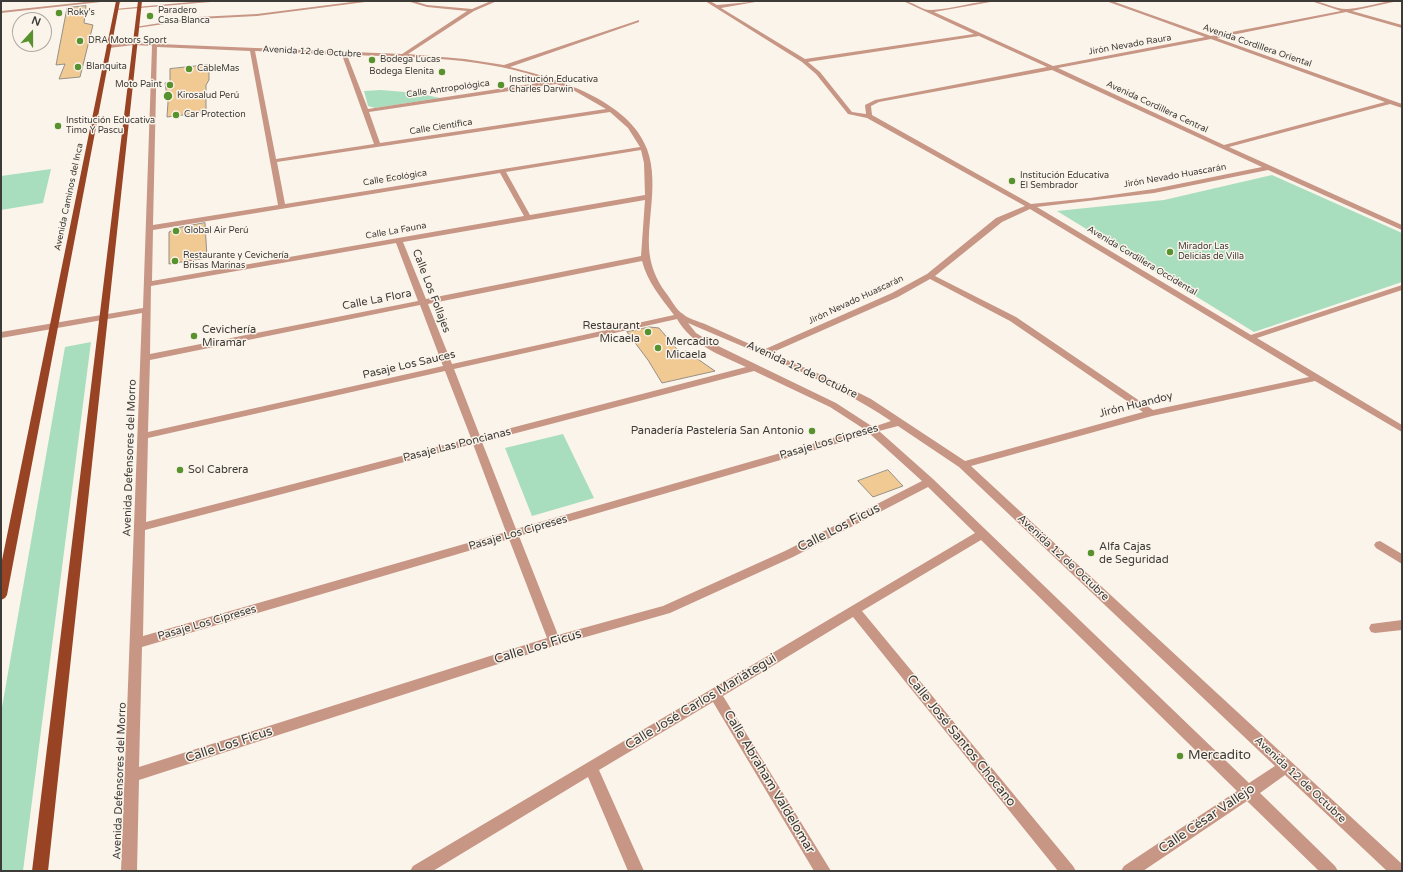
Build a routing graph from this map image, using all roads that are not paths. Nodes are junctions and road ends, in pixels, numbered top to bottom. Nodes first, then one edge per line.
1 (108, 1) edge
2 (118, 1) edge
3 (220, 1) edge
4 (371, 1) edge
5 (409, 1) edge
6 (495, 1) edge
7 (706, 1) edge
8 (759, 1) edge
9 (905, 1) edge
10 (994, 1) edge
11 (1108, 1) edge
12 (1313, 1) edge
13 (1396, 1) edge
14 (140, 4) edge
15 (716, 7) junction
16 (116, 9) junction
17 (472, 10) junction
18 (1346, 11) junction
19 (1, 12) edge
20 (929, 12) junction
21 (637, 21) dead end
22 (137, 27) junction
23 (1402, 27) edge
24 (978, 35) junction
25 (1210, 38) junction
26 (134, 44) junction
27 (155, 45) junction
28 (109, 46) junction
29 (252, 49) junction
30 (344, 53) junction
31 (402, 56) junction
32 (804, 61) junction
33 (1053, 67) junction
34 (503, 68) junction
35 (559, 82) junction
36 (1402, 99) edge
37 (1391, 102) junction
38 (1402, 106) edge
39 (612, 110) junction
40 (365, 111) junction
41 (869, 116) junction
42 (378, 145) junction
43 (1222, 147) junction
44 (643, 148) junction
45 (273, 161) junction
46 (1268, 168) junction
47 (502, 170) junction
48 (648, 197) junction
49 (282, 206) junction
50 (1030, 206) junction
51 (528, 218) junction
52 (149, 228) junction
53 (1402, 228) edge
54 (399, 240) junction
55 (645, 258) junction
56 (930, 276) junction
57 (148, 284) junction
58 (1402, 287) edge
59 (423, 302) junction
60 (147, 310) junction
61 (679, 316) junction
62 (102, 318) junction
63 (53, 326) junction
64 (1, 335) edge
65 (1250, 338) junction
66 (765, 352) junction
67 (146, 358) junction
68 (448, 368) junction
69 (754, 368) junction
70 (1317, 378) junction
71 (1151, 412) junction
72 (900, 422) junction
73 (1402, 429) edge
74 (870, 430) junction
75 (143, 436) junction
76 (476, 440) junction
77 (962, 465) junction
78 (929, 482) junction
79 (140, 527) junction
80 (512, 534) junction
81 (982, 534) junction
82 (1380, 545) dead end
83 (1402, 560) edge
84 (4, 571) edge
85 (1, 595) edge
86 (854, 610) junction
87 (1402, 625) edge
88 (1375, 628) dead end
89 (554, 641) junction
90 (136, 644) junction
91 (715, 694) junction
92 (1286, 767) junction
93 (591, 768) junction
94 (132, 776) junction
95 (1248, 792) junction
96 (40, 871) edge
97 (129, 871) edge
98 (418, 871) edge
99 (636, 871) edge
100 (823, 871) edge
101 (1068, 871) edge
102 (1129, 871) edge
103 (1330, 871) edge
104 (1398, 871) edge

1 - 19 street
2 - 16 main road, Avenida Caminos del Inca
3 - 14 street
4 - 22 street
5 - 17 street
6 - 17 street
7 - 15 street, Avenida Cordillera Occidental
8 - 15 street
9 - 20 street, Avenida Cordillera Central
10 - 20 street
11 - 25 street, Avenida Cordillera Oriental
12 - 18 street
13 - 18 street, Jirón Nevado Raura
14 - 16 street
14 - 22 main road
15 - 32 street, Avenida Cordillera Occidental
16 - 28 main road, Avenida Caminos del Inca
17 - 31 street
18 - 23 street
18 - 25 street, Jirón Nevado Raura
20 - 24 street, Avenida Cordillera Central
21 - 34 street
22 - 26 main road
24 - 32 street
24 - 33 street, Avenida Cordillera Central
25 - 33 street, Jirón Nevado Raura
25 - 37 street, Avenida Cordillera Oriental
26 - 27 street, Avenida 12 de Octubre
26 - 28 street, Avenida 12 de Octubre
26 - 62 main road
27 - 29 street, Avenida 12 de Octubre
27 - 52 street, Avenida Defensores del Morro
28 - 63 main road, Avenida Caminos del Inca
29 - 30 street, Avenida 12 de Octubre
29 - 45 street
30 - 31 street, Avenida 12 de Octubre
30 - 40 street
31 - 34 street, Avenida 12 de Octubre
32 - 41 street, Avenida Cordillera Occidental
33 - 41 street, Jirón Nevado Raura
33 - 43 street, Avenida Cordillera Central
34 - 35 street, Avenida 12 de Octubre
35 - 39 street, Avenida 12 de Octubre
35 - 40 street, Calle Antropológica
36 - 37 street, Jirón Nevado Huascarán
37 - 38 street, Avenida Cordillera Oriental
37 - 43 street, Jirón Nevado Huascarán
39 - 42 street, Calle Científica
39 - 44 street, Avenida 12 de Octubre
40 - 42 street
41 - 50 street, Avenida Cordillera Occidental
42 - 45 street, Calle Científica
43 - 46 street, Avenida Cordillera Central
44 - 47 street, Calle Ecológica
44 - 48 street, Avenida 12 de Octubre
45 - 49 street
46 - 50 street, Jirón Nevado Huascarán
46 - 53 street, Avenida Cordillera Central
47 - 49 street, Calle Ecológica
47 - 51 street
48 - 51 street, Calle La Fauna
48 - 55 street, Avenida 12 de Octubre
49 - 52 street, Calle Ecológica
50 - 56 street, Jirón Nevado Huascarán
50 - 65 street, Avenida Cordillera Occidental
51 - 54 street, Calle La Fauna
52 - 57 street, Avenida Defensores del Morro
54 - 57 street, Calle La Fauna
54 - 59 street, Calle Los Follajes
55 - 59 street, Calle La Flora
55 - 61 street, Avenida 12 de Octubre
56 - 66 street, Jirón Nevado Huascarán
56 - 71 street
57 - 60 street, Avenida Defensores del Morro
58 - 65 street
59 - 67 street, Calle La Flora
59 - 68 street, Calle Los Follajes
60 - 62 street
60 - 67 street, Avenida Defensores del Morro
61 - 66 street, Avenida 12 de Octubre
61 - 68 street, Pasaje Los Sauces
61 - 69 street, Avenida 12 de Octubre
62 - 63 street
62 - 96 main road
63 - 64 street
63 - 84 main road, Avenida Caminos del Inca
65 - 70 street, Avenida Cordillera Occidental
66 - 72 street, Avenida 12 de Octubre
67 - 75 street, Avenida Defensores del Morro
68 - 75 street, Pasaje Los Sauces
68 - 76 street, Calle Los Follajes
69 - 74 street, Avenida 12 de Octubre
69 - 76 street, Pasaje Las Poncianas
70 - 71 street, Jirón Huandoy
70 - 73 street, Avenida Cordillera Occidental
71 - 77 street, Jirón Huandoy
72 - 74 street, Pasaje Los Cipreses
72 - 77 street, Avenida 12 de Octubre
74 - 78 street, Avenida 12 de Octubre
74 - 80 street, Pasaje Los Cipreses
75 - 79 street, Avenida Defensores del Morro
76 - 79 street, Pasaje Las Poncianas
76 - 80 street, Calle Los Follajes
77 - 92 street, Avenida 12 de Octubre
78 - 81 street, Avenida 12 de Octubre
78 - 89 street, Calle Los Ficus
79 - 90 street, Avenida Defensores del Morro
80 - 89 street, Calle Los Follajes
80 - 90 street, Pasaje Los Cipreses
81 - 86 street, Calle José Carlos Mariátegui
81 - 95 street, Avenida 12 de Octubre
82 - 83 street
84 - 85 main road, Avenida Caminos del Inca
86 - 91 street, Calle José Carlos Mariátegui
86 - 101 street, Calle José Santos Chocano
87 - 88 street
89 - 94 street, Calle Los Ficus
90 - 94 street, Avenida Defensores del Morro
91 - 93 street, Calle José Carlos Mariátegui
91 - 100 street, Calle Abraham Valdelomar
92 - 95 street, Calle César Vallejo
92 - 104 street, Avenida 12 de Octubre
93 - 98 street, Calle José Carlos Mariátegui
93 - 99 street
94 - 97 street, Avenida Defensores del Morro
95 - 102 street, Calle César Vallejo
95 - 103 street, Avenida 12 de Octubre

